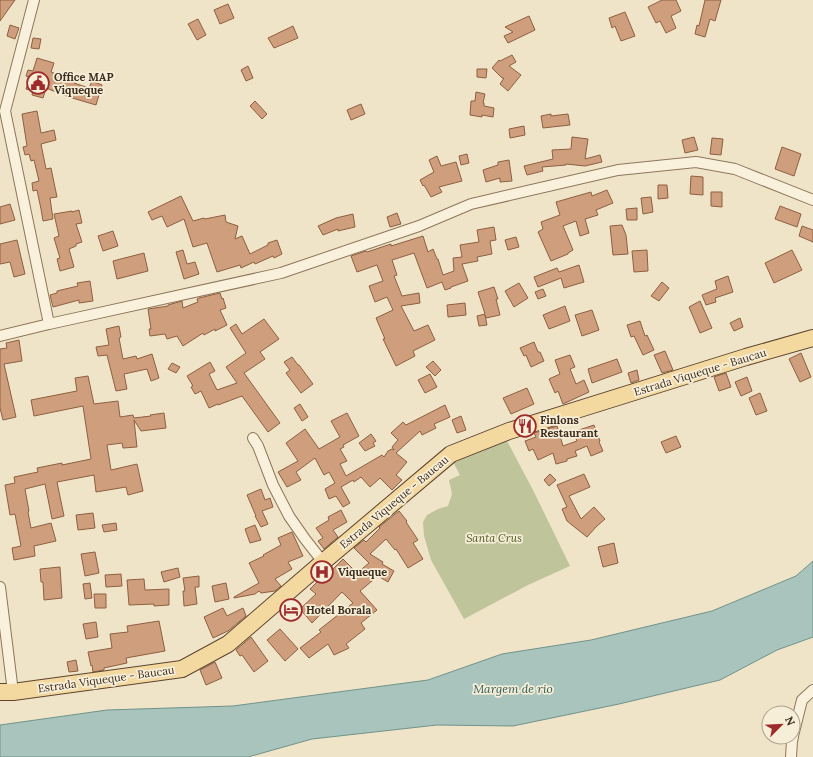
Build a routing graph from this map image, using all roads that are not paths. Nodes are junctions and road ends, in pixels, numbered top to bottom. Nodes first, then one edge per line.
1 (34, 0) edge
2 (2, 111) edge
3 (813, 200) edge
4 (50, 324) junction
5 (0, 336) edge
6 (813, 338) edge
7 (254, 438) dead end
8 (323, 562) junction
9 (0, 587) edge
10 (813, 690) edge
11 (7, 692) edge
12 (801, 705) edge
13 (792, 745) edge
14 (792, 757) edge

1 - 2 street
2 - 4 street
3 - 4 street
4 - 5 street
6 - 8 main road, Estrada Viqueque - Baucau
7 - 8 street
8 - 11 main road, Estrada Viqueque - Baucau
9 - 11 street
10 - 12 street
13 - 14 street

